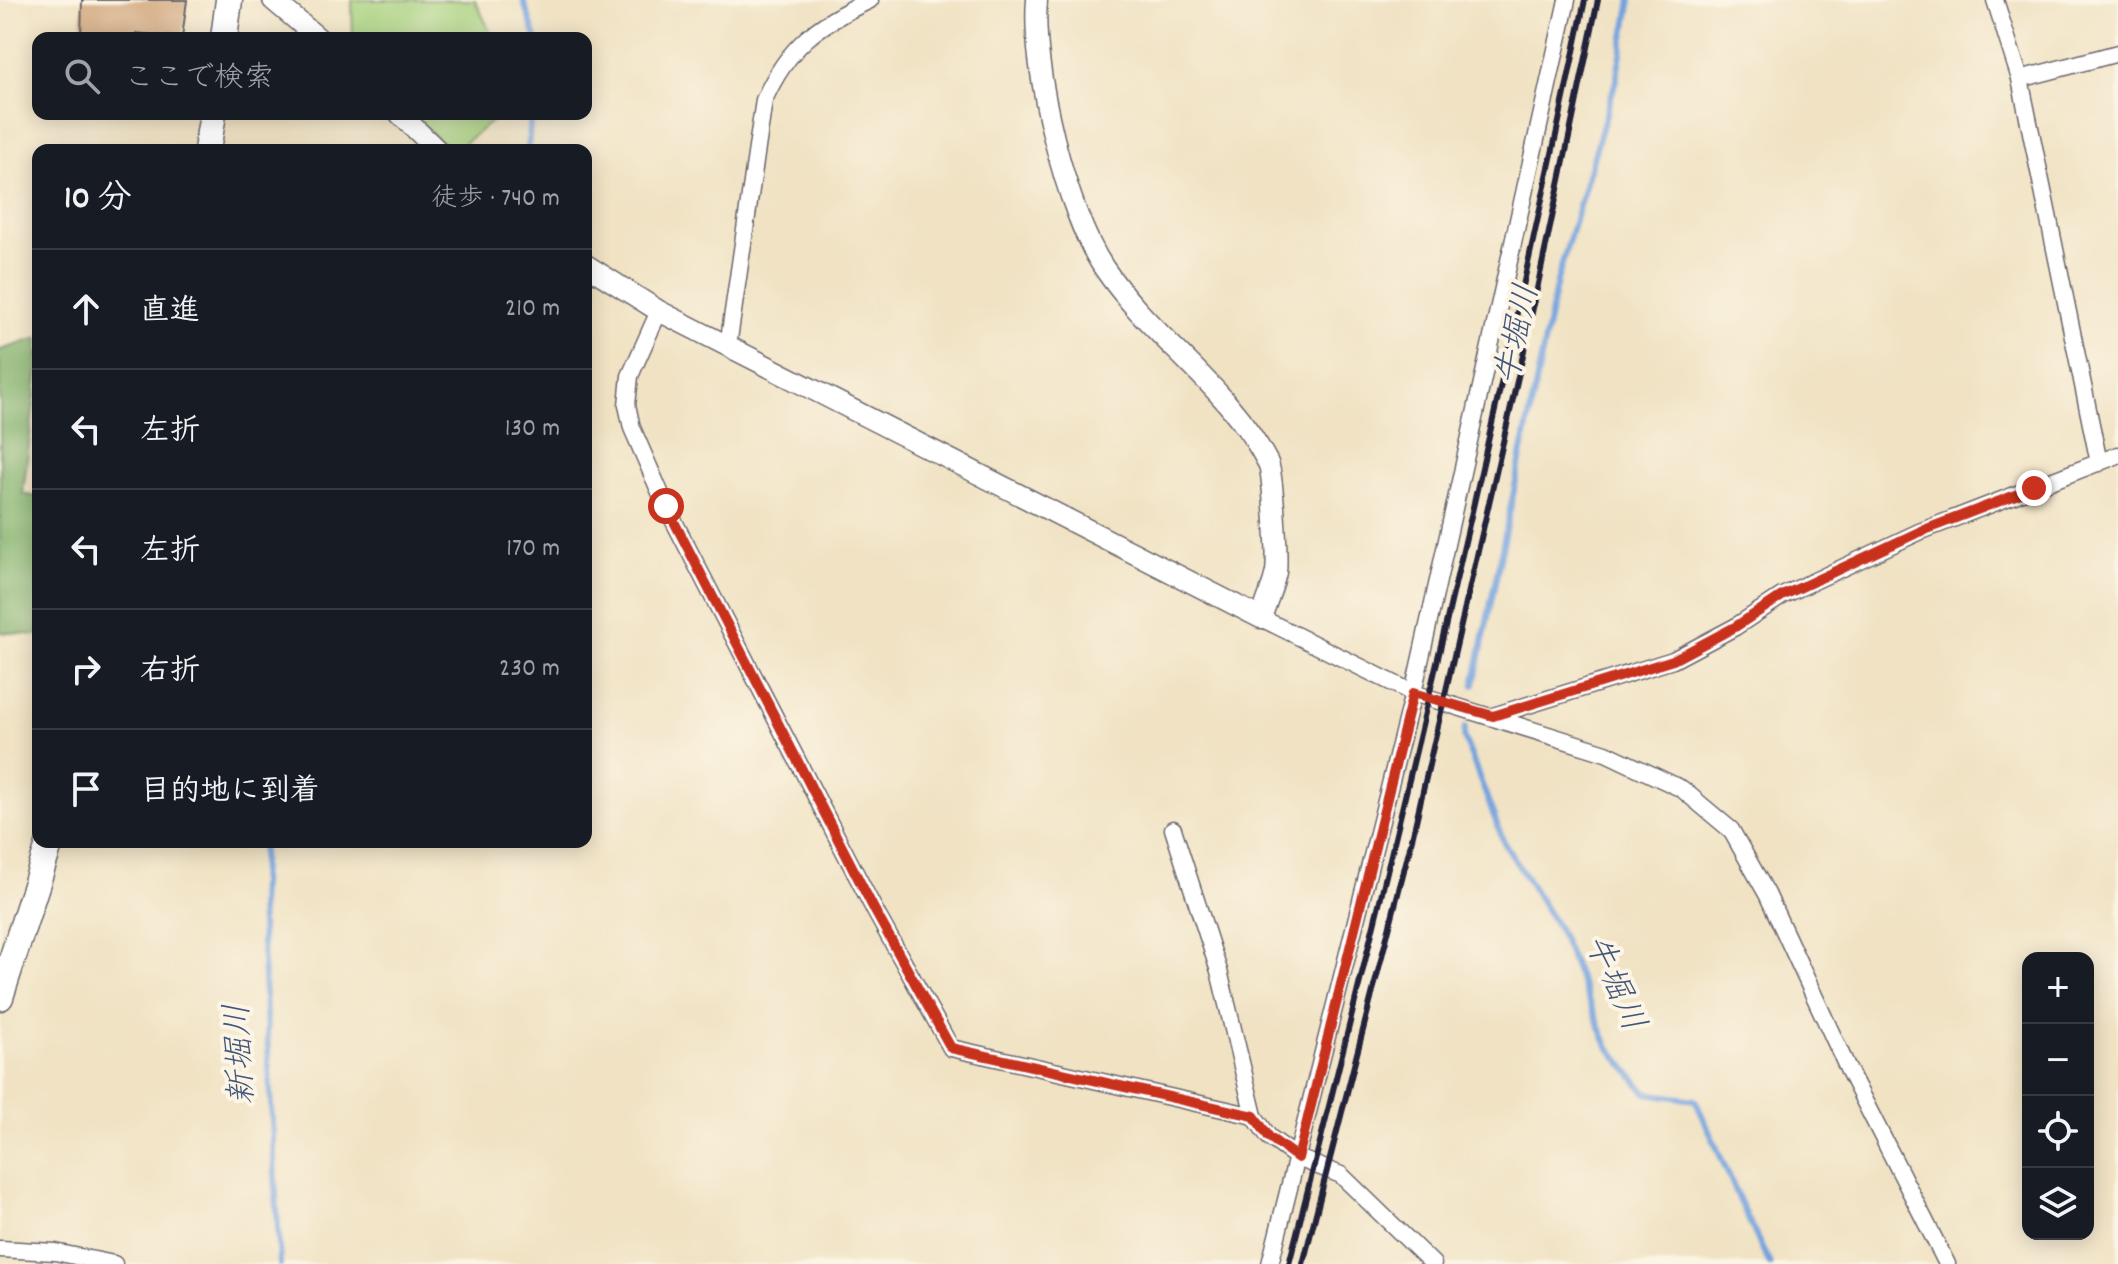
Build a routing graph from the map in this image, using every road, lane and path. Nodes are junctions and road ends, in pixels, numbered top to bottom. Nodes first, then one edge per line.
1 (229, 0) edge
2 (273, 0) edge
3 (870, 0) edge
4 (1037, 0) edge
5 (1567, 0) edge
6 (1995, 0) edge
7 (225, 32) edge
8 (311, 32) edge
9 (2118, 53) edge
10 (2020, 79) junction
11 (212, 120) edge
12 (406, 120) edge
13 (208, 144) edge
14 (431, 144) edge
15 (592, 269) edge
16 (659, 311) junction
17 (728, 346) junction
18 (2118, 455) edge
19 (2099, 463) junction
20 (1261, 618) junction
21 (1413, 693) junction
22 (1493, 716) junction
23 (1173, 829) dead end
24 (48, 848) edge
25 (0, 997) edge
26 (1254, 1116) junction
27 (1298, 1158) junction
28 (0, 1249) edge
29 (114, 1264) edge
30 (1270, 1264) edge
31 (1433, 1264) edge
32 (1947, 1264) edge

1 - 7 highway
2 - 8 street
3 - 17 street
4 - 20 street
5 - 21 street
6 - 10 street
9 - 10 street
10 - 19 street
11 - 13 highway
12 - 14 street
15 - 16 street
16 - 17 street
16 - 26 street
17 - 20 street
18 - 19 street
19 - 22 street
20 - 21 street
21 - 22 street
21 - 27 street
22 - 32 street
23 - 26 street
24 - 25 highway
26 - 27 street
27 - 30 street
27 - 31 street
28 - 29 street

